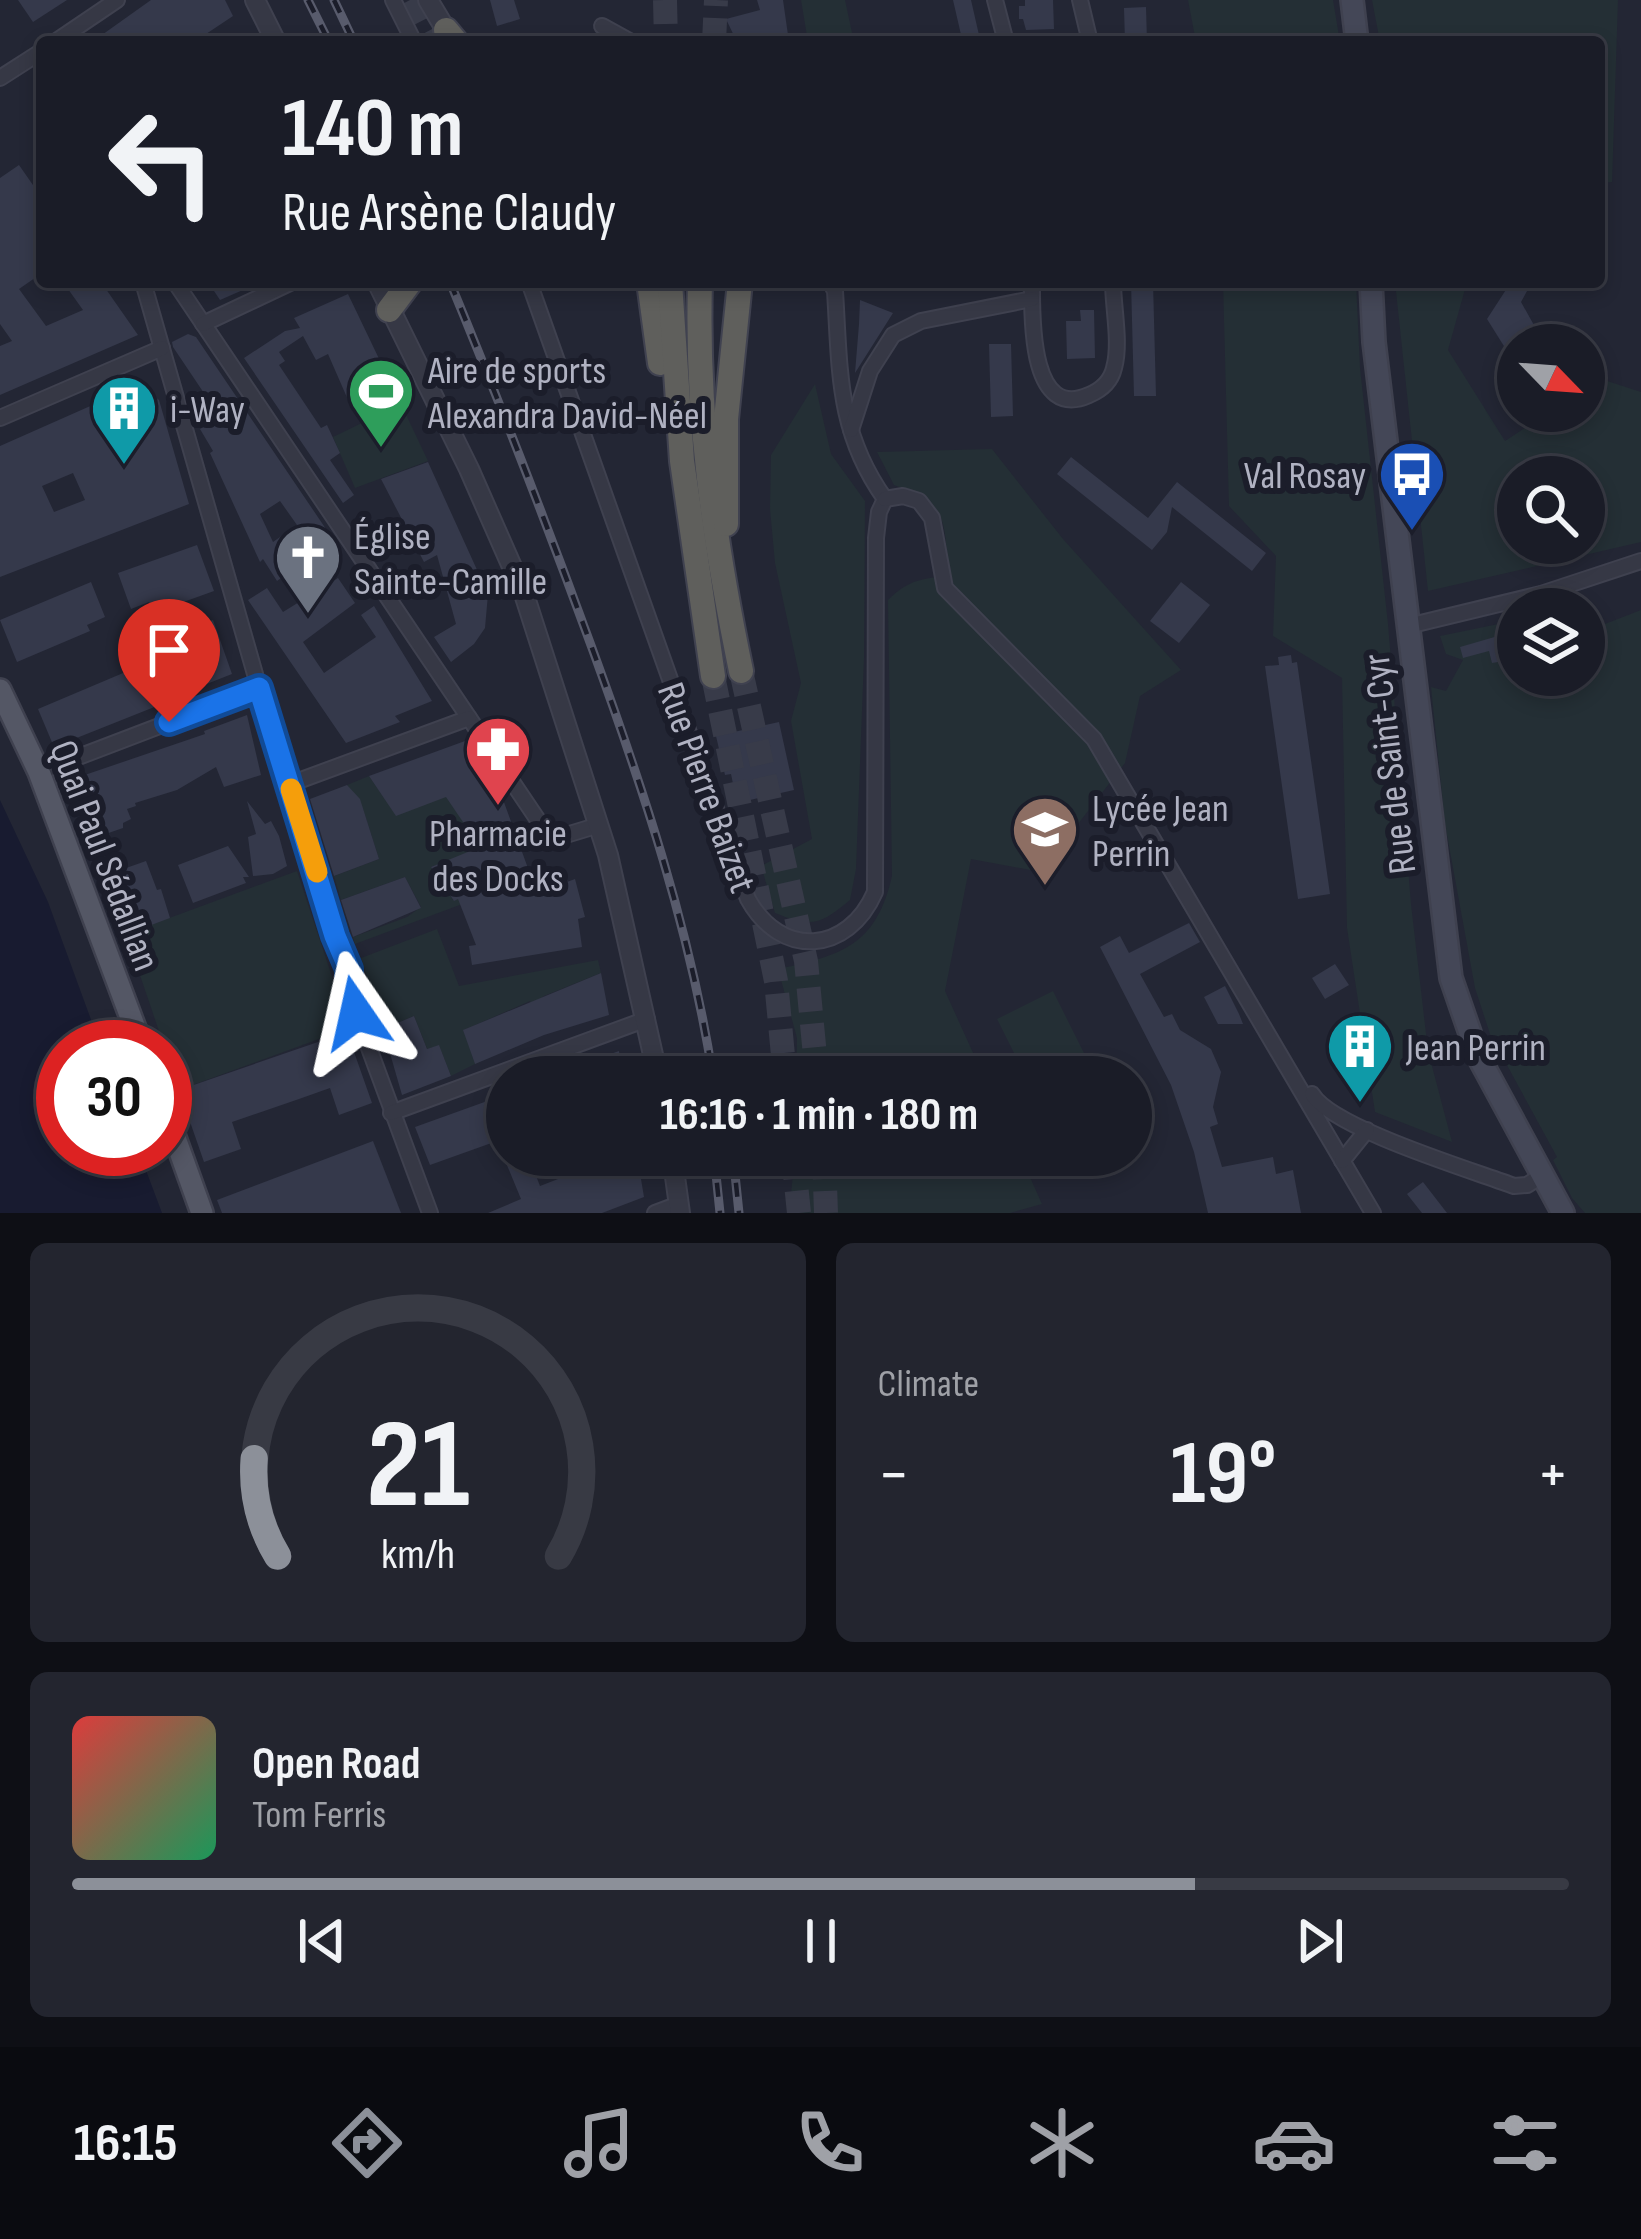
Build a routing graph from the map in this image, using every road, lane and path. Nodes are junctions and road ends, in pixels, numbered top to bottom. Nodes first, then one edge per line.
1 (117, 0) edge
2 (255, 0) edge
3 (393, 0) edge
4 (428, 0) edge
5 (995, 0) edge
6 (1080, 0) edge
7 (1352, 0) edge
8 (602, 26) dead end
9 (64, 36) edge
10 (273, 36) edge
11 (411, 36) edge
12 (448, 36) edge
13 (620, 36) edge
14 (1004, 36) edge
15 (1089, 36) edge
16 (1356, 36) edge
17 (36, 55) edge
18 (0, 79) edge
19 (145, 288) edge
20 (179, 288) edge
21 (279, 288) edge
22 (379, 288) edge
23 (406, 288) edge
24 (531, 288) edge
25 (650, 288) edge
26 (670, 288) edge
27 (700, 288) edge
28 (739, 288) edge
29 (833, 288) edge
30 (1032, 288) edge
31 (1113, 288) edge
32 (1371, 288) edge
33 (1032, 299) junction
34 (389, 310) junction
35 (203, 324) junction
36 (162, 347) junction
37 (0, 418) edge
38 (851, 430) junction
39 (885, 499) junction
40 (693, 553) junction
41 (1641, 561) edge
42 (1408, 626) junction
43 (713, 676) tunnel mouth
44 (259, 688) junction
45 (0, 690) edge
46 (469, 718) junction
47 (39, 772) junction
48 (290, 784) junction
49 (599, 826) junction
50 (647, 1019) junction
51 (132, 1020) edge
52 (654, 1056) edge
53 (1292, 1075) junction
54 (391, 1113) junction
55 (1346, 1119) junction
56 (1367, 1130) junction
57 (1325, 1136) junction
58 (1347, 1167) junction
59 (1543, 1175) junction
60 (189, 1176) edge
61 (675, 1176) edge
62 (680, 1208) edge
63 (202, 1213) edge
64 (430, 1213) edge
65 (655, 1213) edge
66 (1372, 1213) edge
67 (1563, 1213) edge

1 - 9 street
2 - 10 street
3 - 11 street
4 - 12 street
5 - 14 street
6 - 15 street
7 - 16 main road
8 - 13 street
17 - 18 street
19 - 36 street
20 - 35 street
21 - 35 street
22 - 34 street
23 - 34 highway
24 - 39 street, Rue Pierre Baizet
25 - 40 highway
26 - 40 highway
27 - 28 highway
29 - 38 street
30 - 33 street
31 - 33 street
32 - 42 main road, Rue de Saint-Cyr
33 - 38 street
34 - 49 street
35 - 46 street
36 - 37 street
36 - 44 street
38 - 39 street
39 - 53 street
40 - 43 highway
41 - 42 street
42 - 59 main road, Rue de Saint-Cyr
44 - 47 street
44 - 48 street
45 - 47 main road, Quai Paul Sédallian
46 - 48 street
46 - 49 street
47 - 51 main road, Quai Paul Sédallian
48 - 54 street
49 - 50 street
50 - 52 street
50 - 54 street
53 - 55 street
53 - 57 street
54 - 64 street
55 - 56 street
55 - 57 street
56 - 58 street
56 - 59 street
57 - 58 street
58 - 66 street
59 - 67 main road, Rue de Saint-Cyr
60 - 63 main road
61 - 62 street
62 - 65 street

